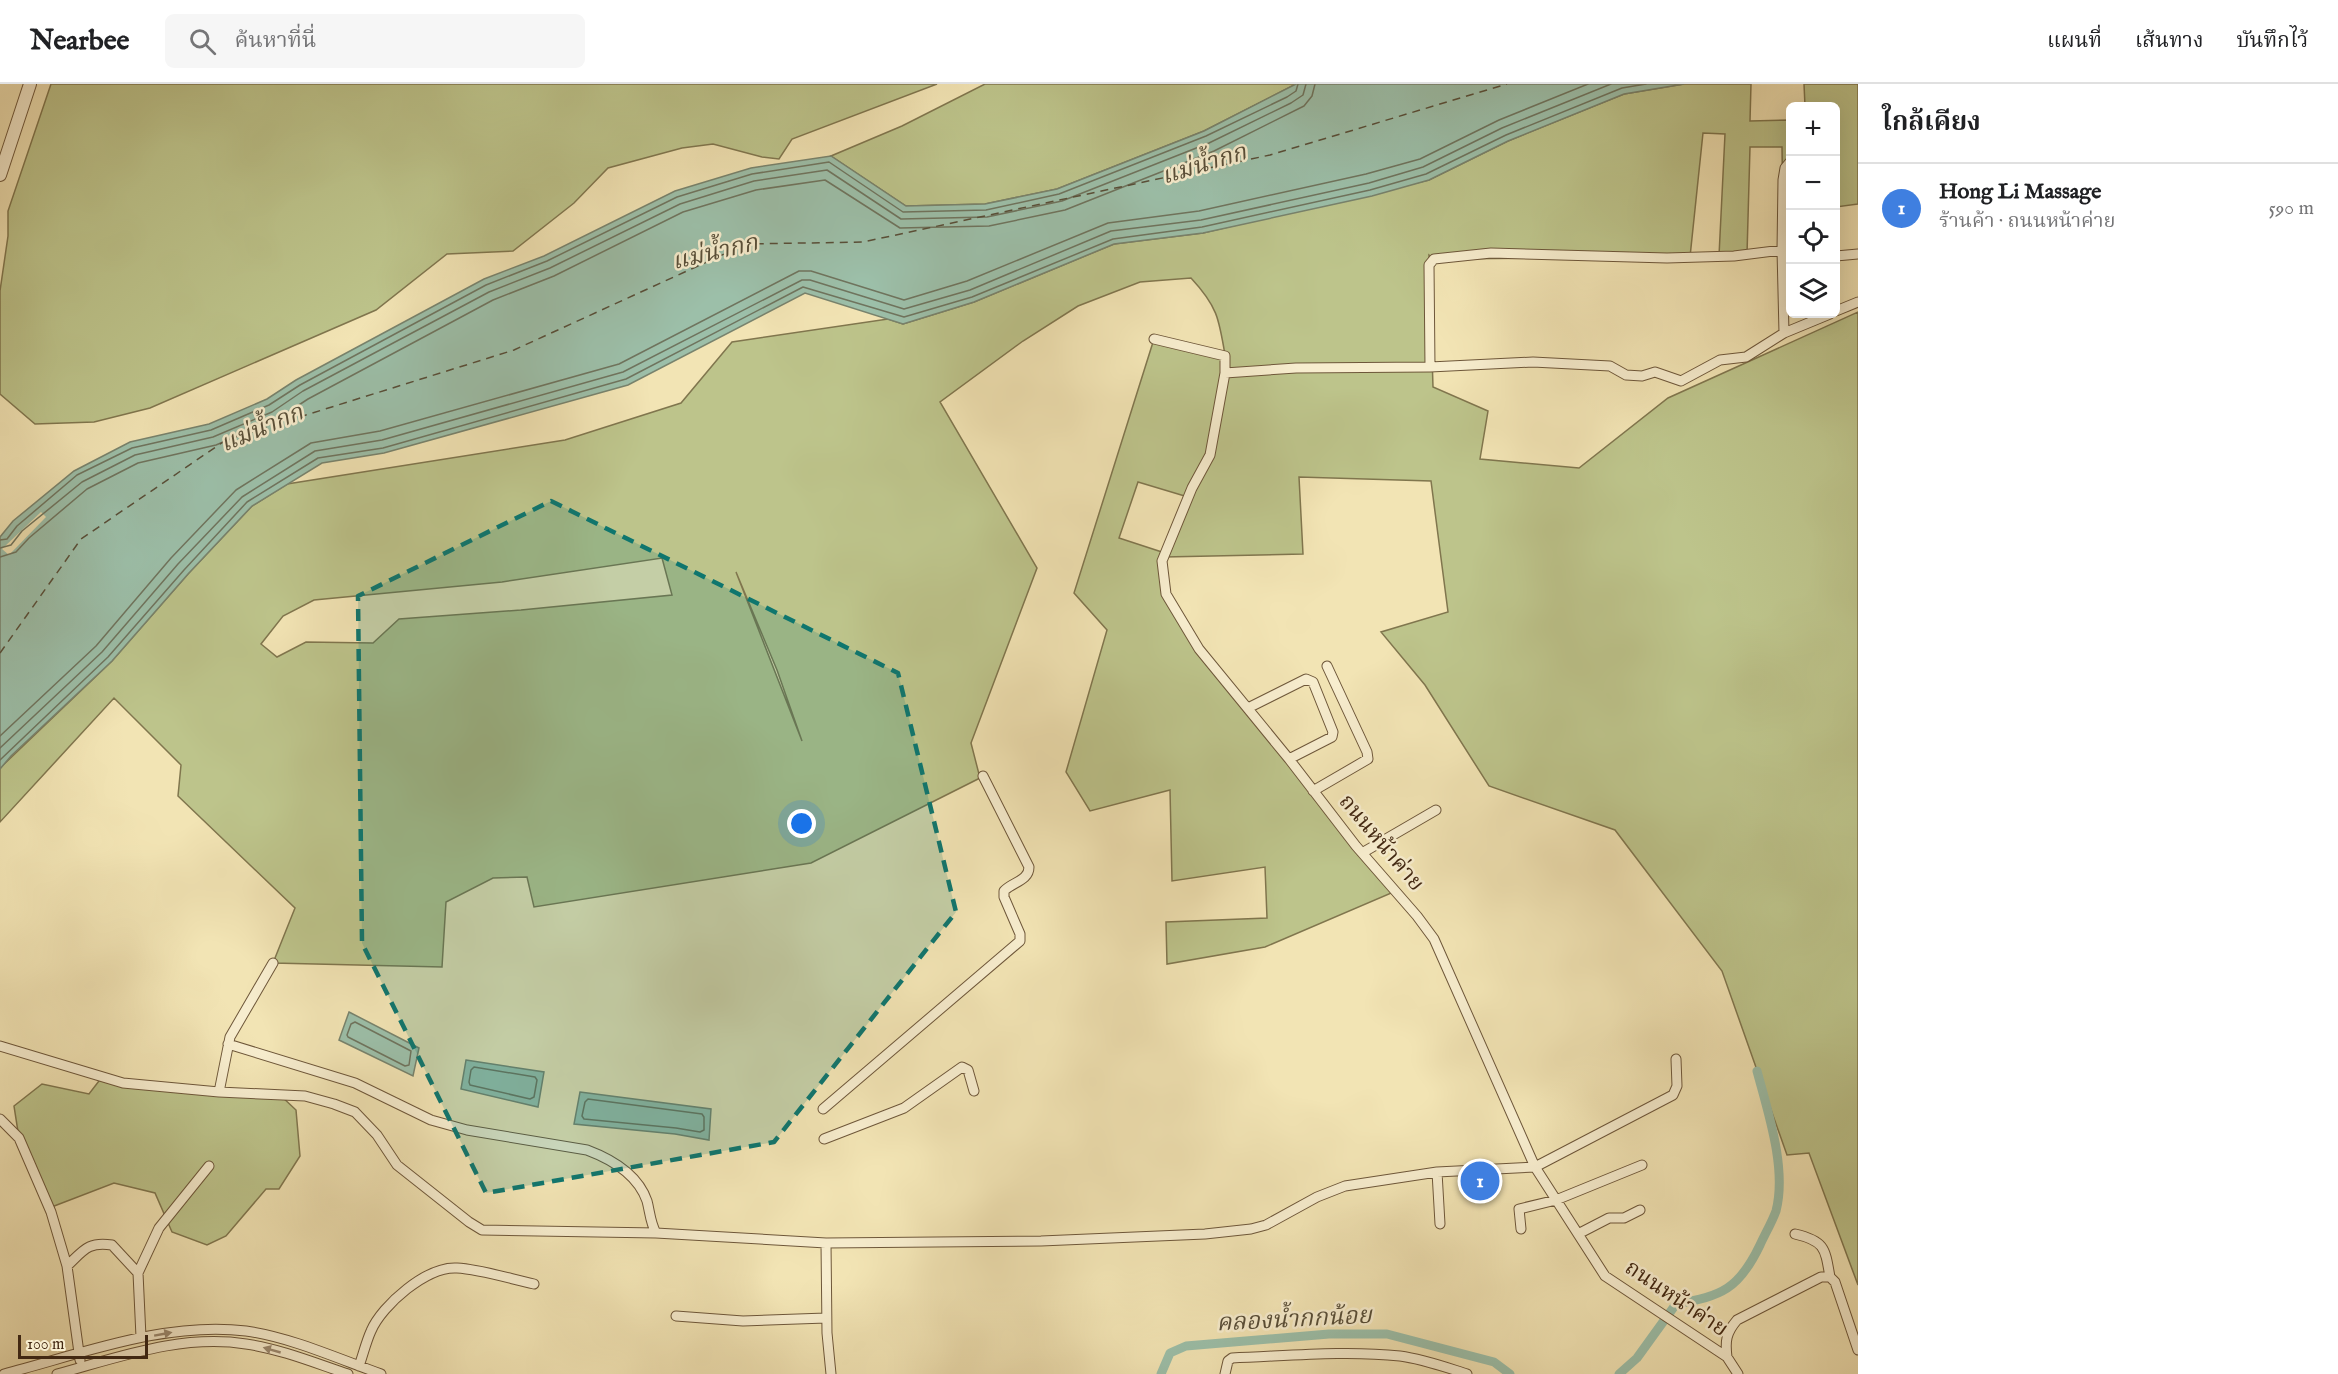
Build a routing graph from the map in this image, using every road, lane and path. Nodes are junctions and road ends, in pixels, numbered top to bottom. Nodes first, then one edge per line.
1 (30, 84) edge
2 (1786, 167) edge
3 (0, 175) edge
4 (1786, 250) edge
5 (1858, 254) edge
6 (1840, 256) edge
7 (1858, 302) edge
8 (1840, 309) edge
9 (1820, 318) edge
10 (1784, 333) junction
11 (1154, 339) dead end
12 (1430, 367) junction
13 (1225, 373) junction
14 (1327, 666) dead end
15 (1248, 708) junction
16 (1289, 759) junction
17 (984, 776) dead end
18 (1313, 791) junction
19 (1436, 810) dead end
20 (1362, 854) junction
21 (273, 963) dead end
22 (228, 1044) junction
23 (0, 1046) edge
24 (1676, 1059) dead end
25 (974, 1091) dead end
26 (219, 1092) junction
27 (823, 1109) dead end
28 (0, 1119) edge
29 (824, 1139) dead end
30 (1642, 1164) dead end
31 (209, 1166) dead end
32 (1535, 1167) junction
33 (1437, 1172) junction
34 (1556, 1200) junction
35 (1641, 1210) dead end
36 (1440, 1224) dead end
37 (1521, 1229) dead end
38 (656, 1233) junction
39 (1578, 1234) junction
40 (1795, 1234) dead end
41 (826, 1242) junction
42 (67, 1266) junction
43 (138, 1273) junction
44 (1830, 1277) junction
45 (534, 1284) dead end
46 (675, 1316) dead end
47 (826, 1318) junction
48 (141, 1338) junction
49 (1858, 1350) edge
50 (79, 1355) junction
51 (1727, 1357) junction
52 (359, 1366) junction
53 (81, 1371) edge
54 (4, 1374) edge
55 (57, 1374) edge
56 (348, 1374) edge
57 (381, 1374) edge
58 (831, 1374) edge
59 (1226, 1374) edge
60 (1467, 1374) edge
61 (1738, 1374) edge

1 - 3 street
2 - 4 street
4 - 10 street
4 - 12 street
5 - 6 street
7 - 8 street
9 - 10 street
10 - 12 street
11 - 13 street
12 - 13 street
13 - 15 street, ถนนหน้าค่าย
14 - 18 street
15 - 16 street, ถนนหน้าค่าย
15 - 16 street
16 - 18 street, ถนนหน้าค่าย
17 - 27 street
18 - 20 street, ถนนหน้าค่าย
19 - 20 street
20 - 32 street, ถนนหน้าค่าย
21 - 22 street
22 - 26 street
22 - 38 street
23 - 26 street
24 - 32 street
25 - 29 street
26 - 38 street
28 - 42 street
30 - 34 street
31 - 43 street
32 - 33 street
32 - 34 street, ถนนหน้าค่าย
33 - 36 street
33 - 41 street
34 - 37 street
34 - 39 street, ถนนหน้าค่าย
35 - 39 street
38 - 41 street
39 - 51 street, ถนนหน้าค่าย
40 - 44 street
41 - 47 street
42 - 43 street
42 - 50 street
43 - 48 street
44 - 49 street
44 - 51 street
45 - 52 street
46 - 47 street
47 - 58 street
48 - 50 street
48 -> 52 street
50 - 53 street
50 - 54 street
51 - 61 street, ถนนหน้าค่าย
52 - 57 street
53 - 55 street
56 -> 53 street
59 - 60 street

